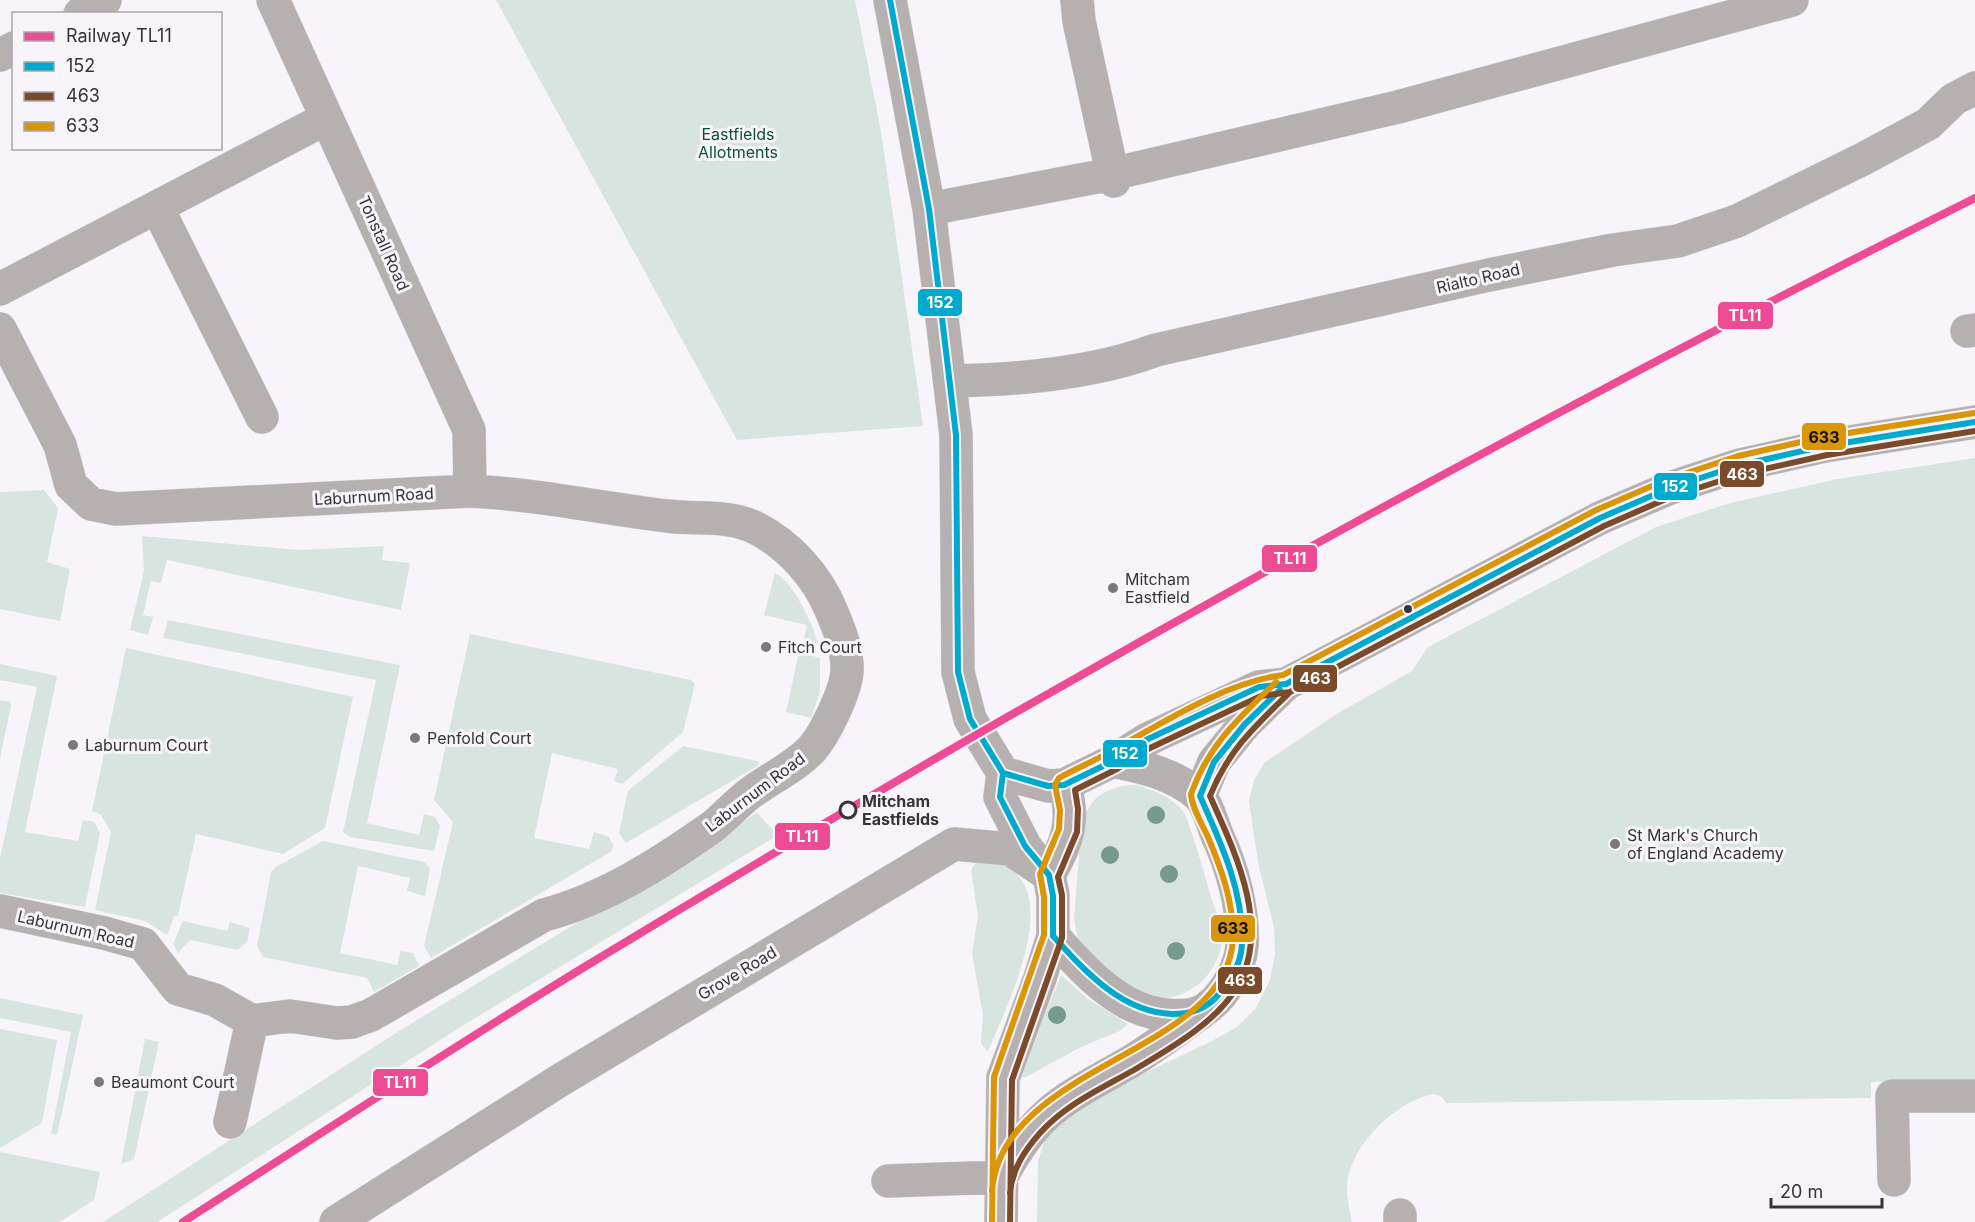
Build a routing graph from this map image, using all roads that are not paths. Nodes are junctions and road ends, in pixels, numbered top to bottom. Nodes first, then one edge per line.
1 (105, 0) edge
2 (273, 0) edge
3 (890, 0) edge
4 (1077, 0) edge
5 (1792, 0) edge
6 (84, 12) edge
7 (1975, 88) edge
8 (327, 118) junction
9 (1113, 177) junction
10 (157, 207) junction
11 (929, 209) junction
12 (0, 289) edge
13 (0, 329) edge
14 (950, 381) junction
15 (262, 417) dead end
16 (1975, 422) edge
17 (470, 491) junction
18 (1286, 684) junction
19 (1113, 761) junction
20 (1003, 774) junction
21 (1064, 785) junction
22 (1200, 796) junction
23 (1048, 875) junction
24 (0, 912) edge
25 (1053, 936) junction
26 (1206, 1009) junction
27 (252, 1021) junction
28 (1975, 1096) edge
29 (230, 1122) dead end
30 (1001, 1177) junction
31 (1894, 1180) dead end
32 (888, 1181) dead end
33 (336, 1222) edge
34 (1001, 1222) edge

1 - 6 street
2 - 8 street, Tonstall Road
3 - 11 street
4 - 9 street
5 - 9 street
7 - 14 street, Rialto Road
8 - 10 street
8 - 17 street, Tonstall Road
9 - 11 street
10 - 12 street
10 - 15 street
11 - 14 street
13 - 17 street, Laburnum Road
14 - 20 street
16 - 18 street
17 - 27 street, Laburnum Road
18 - 19 street
18 - 22 street
19 - 21 street
19 - 22 street
20 - 21 street
20 - 23 street
21 - 23 street
22 - 26 street
23 - 25 street
23 - 33 street, Grove Road
24 - 27 street, Laburnum Road
25 - 26 street
25 - 30 street
26 - 30 street
27 - 29 street
28 - 31 street
30 - 32 street
30 - 34 street

